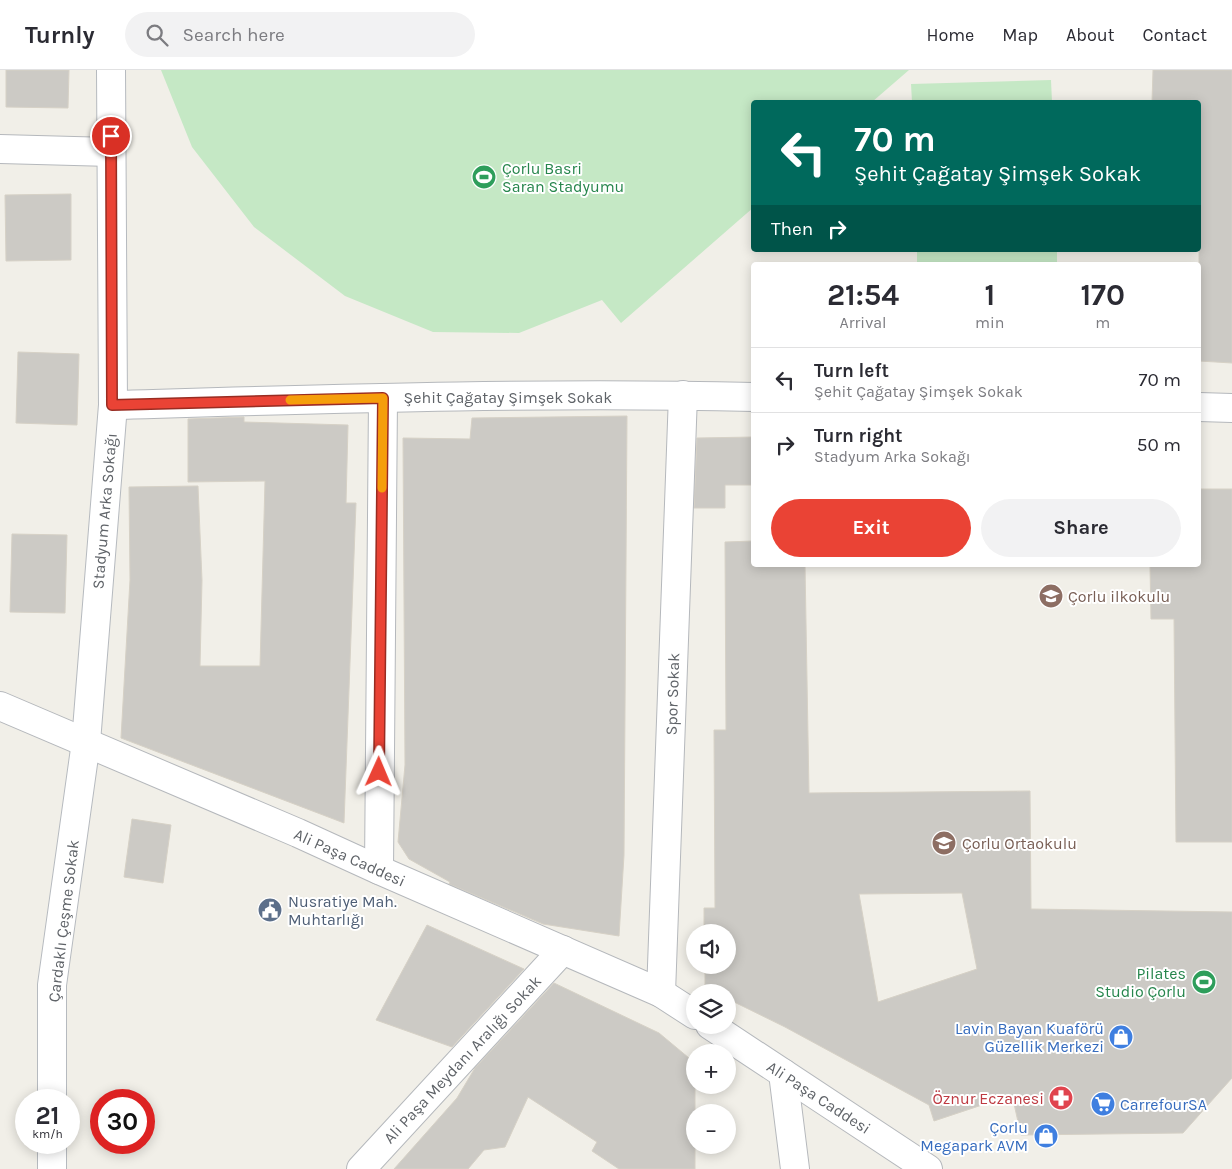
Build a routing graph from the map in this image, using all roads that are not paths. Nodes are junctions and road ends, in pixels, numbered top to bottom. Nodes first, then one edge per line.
1 (111, 70) edge
2 (0, 149) edge
3 (111, 152) junction
4 (683, 396) junction
5 (751, 397) edge
6 (383, 398) junction
7 (112, 405) junction
8 (1201, 407) edge
9 (1232, 408) edge
10 (0, 706) edge
11 (86, 742) junction
12 (379, 870) junction
13 (563, 950) junction
14 (661, 992) junction
15 (686, 1009) edge
16 (724, 1034) edge
17 (783, 1073) junction
18 (52, 1089) edge
19 (52, 1154) edge
20 (52, 1169) edge
21 (361, 1169) edge
22 (795, 1169) edge
23 (928, 1169) edge

1 - 3 street, Stadyum Arka Sokağı
2 - 3 street
3 - 7 street, Stadyum Arka Sokağı
4 - 5 street, Şehit Çağatay Şimşek Sokak
4 - 6 street, Şehit Çağatay Şimşek Sokak
4 - 14 street, Spor Sokak
6 - 7 street, Şehit Çağatay Şimşek Sokak
6 - 12 street
7 - 11 street, Stadyum Arka Sokağı
8 - 9 street
10 - 11 street, Ali Paşa Caddesi
11 - 12 street, Ali Paşa Caddesi
11 - 18 street, Çardaklı Çeşme Sokak
12 - 13 street, Ali Paşa Caddesi
13 - 14 street, Ali Paşa Caddesi
13 - 21 street, Ali Paşa Meydanı Aralığı Sokak
14 - 15 street, Ali Paşa Caddesi
16 - 17 street, Ali Paşa Caddesi
17 - 22 street
17 - 23 street, Ali Paşa Caddesi
19 - 20 street

